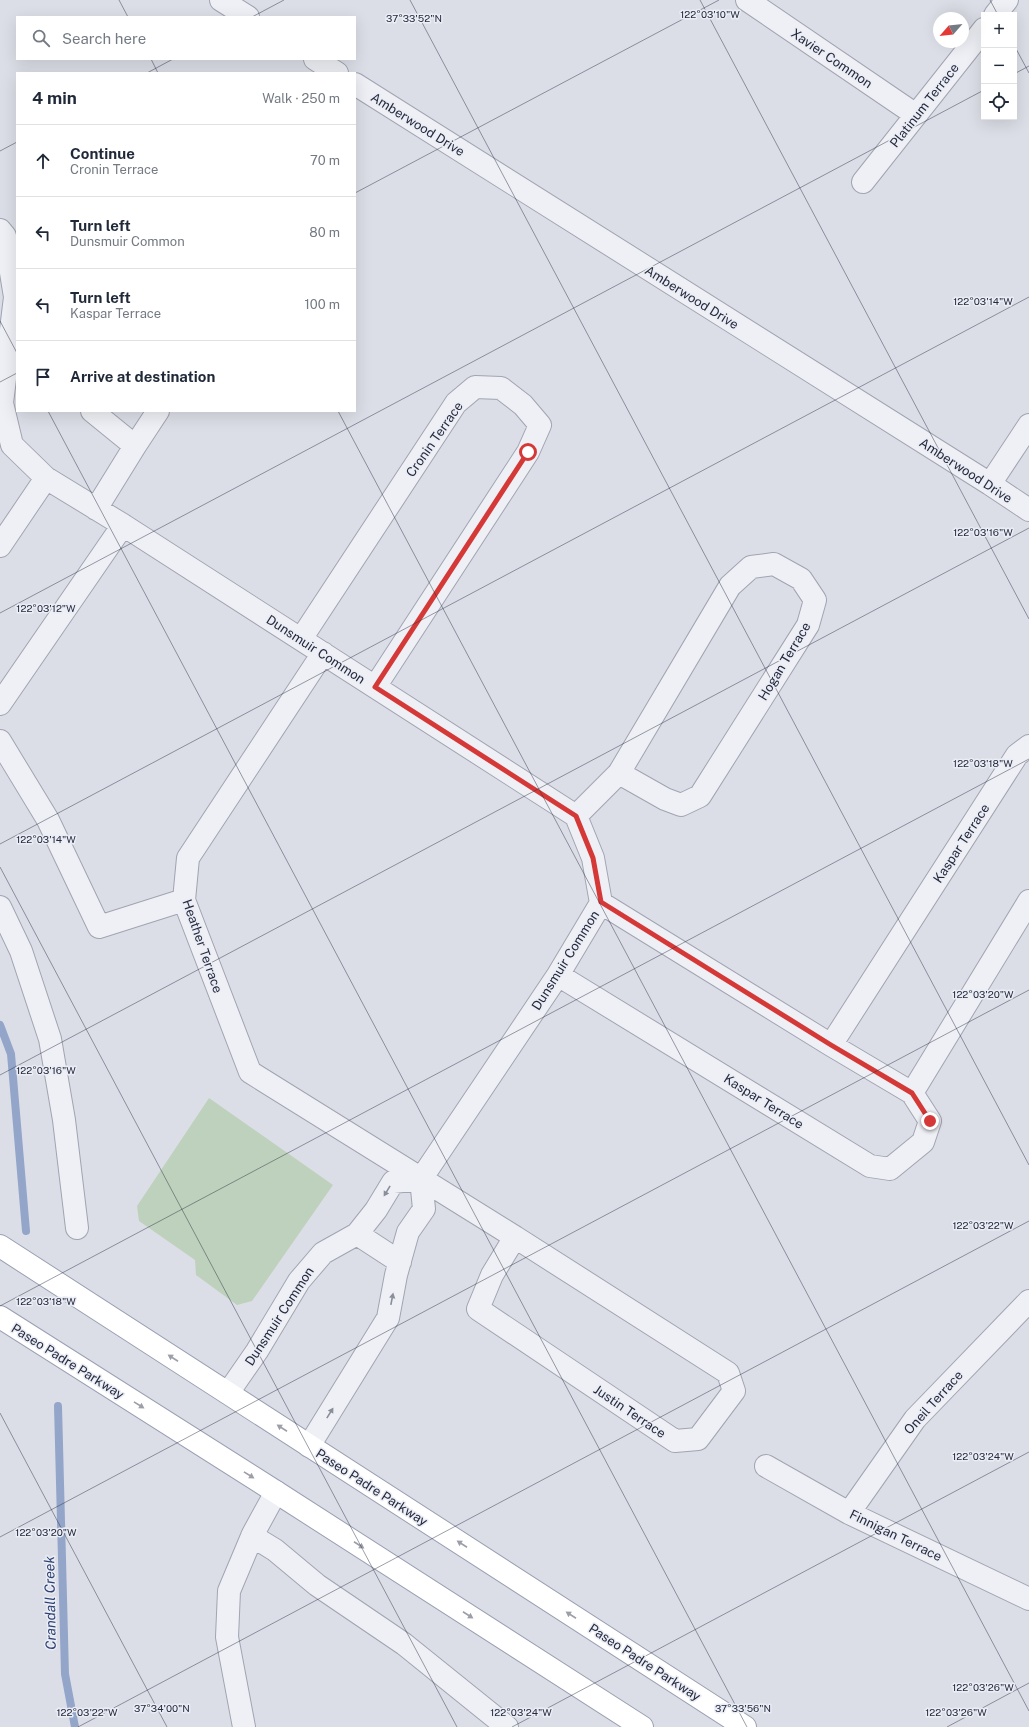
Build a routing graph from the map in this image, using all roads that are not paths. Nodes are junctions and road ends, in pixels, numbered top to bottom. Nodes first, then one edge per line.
1 (221, 0) edge
2 (747, 0) edge
3 (1007, 0) edge
4 (997, 12) edge
5 (246, 16) edge
6 (981, 33) edge
7 (317, 60) edge
8 (335, 72) edge
9 (356, 85) edge
10 (916, 115) junction
11 (863, 182) dead end
12 (0, 230) edge
13 (93, 412) edge
14 (157, 412) edge
15 (1029, 425) edge
16 (135, 446) junction
17 (46, 478) junction
18 (990, 484) junction
19 (96, 509) junction
20 (1029, 510) edge
21 (123, 525) junction
22 (0, 546) edge
23 (301, 639) junction
24 (323, 653) junction
25 (375, 687) junction
26 (0, 704) edge
27 (0, 741) edge
28 (1029, 746) edge
29 (619, 773) junction
30 (576, 816) junction
31 (184, 900) junction
32 (1029, 901) edge
33 (601, 902) junction
34 (0, 907) edge
35 (558, 975) junction
36 (831, 1045) junction
37 (912, 1093) junction
38 (421, 1179) junction
39 (77, 1228) dead end
40 (357, 1234) junction
41 (515, 1237) junction
42 (0, 1246) edge
43 (400, 1262) junction
44 (1029, 1301) edge
45 (0, 1317) edge
46 (228, 1393) junction
47 (309, 1446) junction
48 (766, 1466) dead end
49 (276, 1492) junction
50 (849, 1513) junction
51 (252, 1536) junction
52 (1029, 1599) edge
53 (244, 1727) edge
54 (507, 1727) edge
55 (642, 1727) edge
56 (745, 1727) edge

1 - 5 street
2 - 10 street, Xavier Common
3 - 4 street
6 - 10 street, Platinum Terrace
7 - 8 street
9 - 18 street, Amberwood Drive
10 - 11 street, Platinum Terrace
12 - 17 street, Dunsmuir Common
13 - 16 street
14 - 16 street
15 - 18 street
16 - 19 street
17 - 19 street, Dunsmuir Common
17 - 22 street
18 - 20 street, Amberwood Drive
19 - 21 street, Dunsmuir Common
21 - 23 street, Dunsmuir Common
21 - 26 street
23 - 24 street, Dunsmuir Common
23 - 25 street, Cronin Terrace
24 - 25 street, Dunsmuir Common
24 - 31 street, Heather Terrace
25 - 30 street, Dunsmuir Common
27 - 31 street
28 - 36 street, Kaspar Terrace
29 - 29 street, Hogan Terrace
29 - 30 street, Hogan Terrace
30 - 33 street, Dunsmuir Common
31 - 38 street, Heather Terrace
32 - 37 street
33 - 35 street, Dunsmuir Common
33 - 36 street, Kaspar Terrace
34 - 39 street
35 - 37 street, Kaspar Terrace
35 - 38 street, Dunsmuir Common
36 - 37 street, Kaspar Terrace
38 -> 40 street, Dunsmuir Common
38 - 41 street, Justin Terrace
38 - 43 street
40 - 43 street
40 - 46 street, Dunsmuir Common
41 - 41 street, Justin Terrace
46 -> 42 main road, Paseo Padre Parkway
47 -> 43 street
44 - 50 street, Oneil Terrace
45 -> 49 main road, Paseo Padre Parkway
47 -> 46 main road, Paseo Padre Parkway
56 -> 47 main road, Paseo Padre Parkway
48 - 50 street, Finnigan Terrace
49 - 51 street
49 -> 55 main road, Paseo Padre Parkway
50 - 52 street, Finnigan Terrace
51 - 53 street
51 - 54 street

